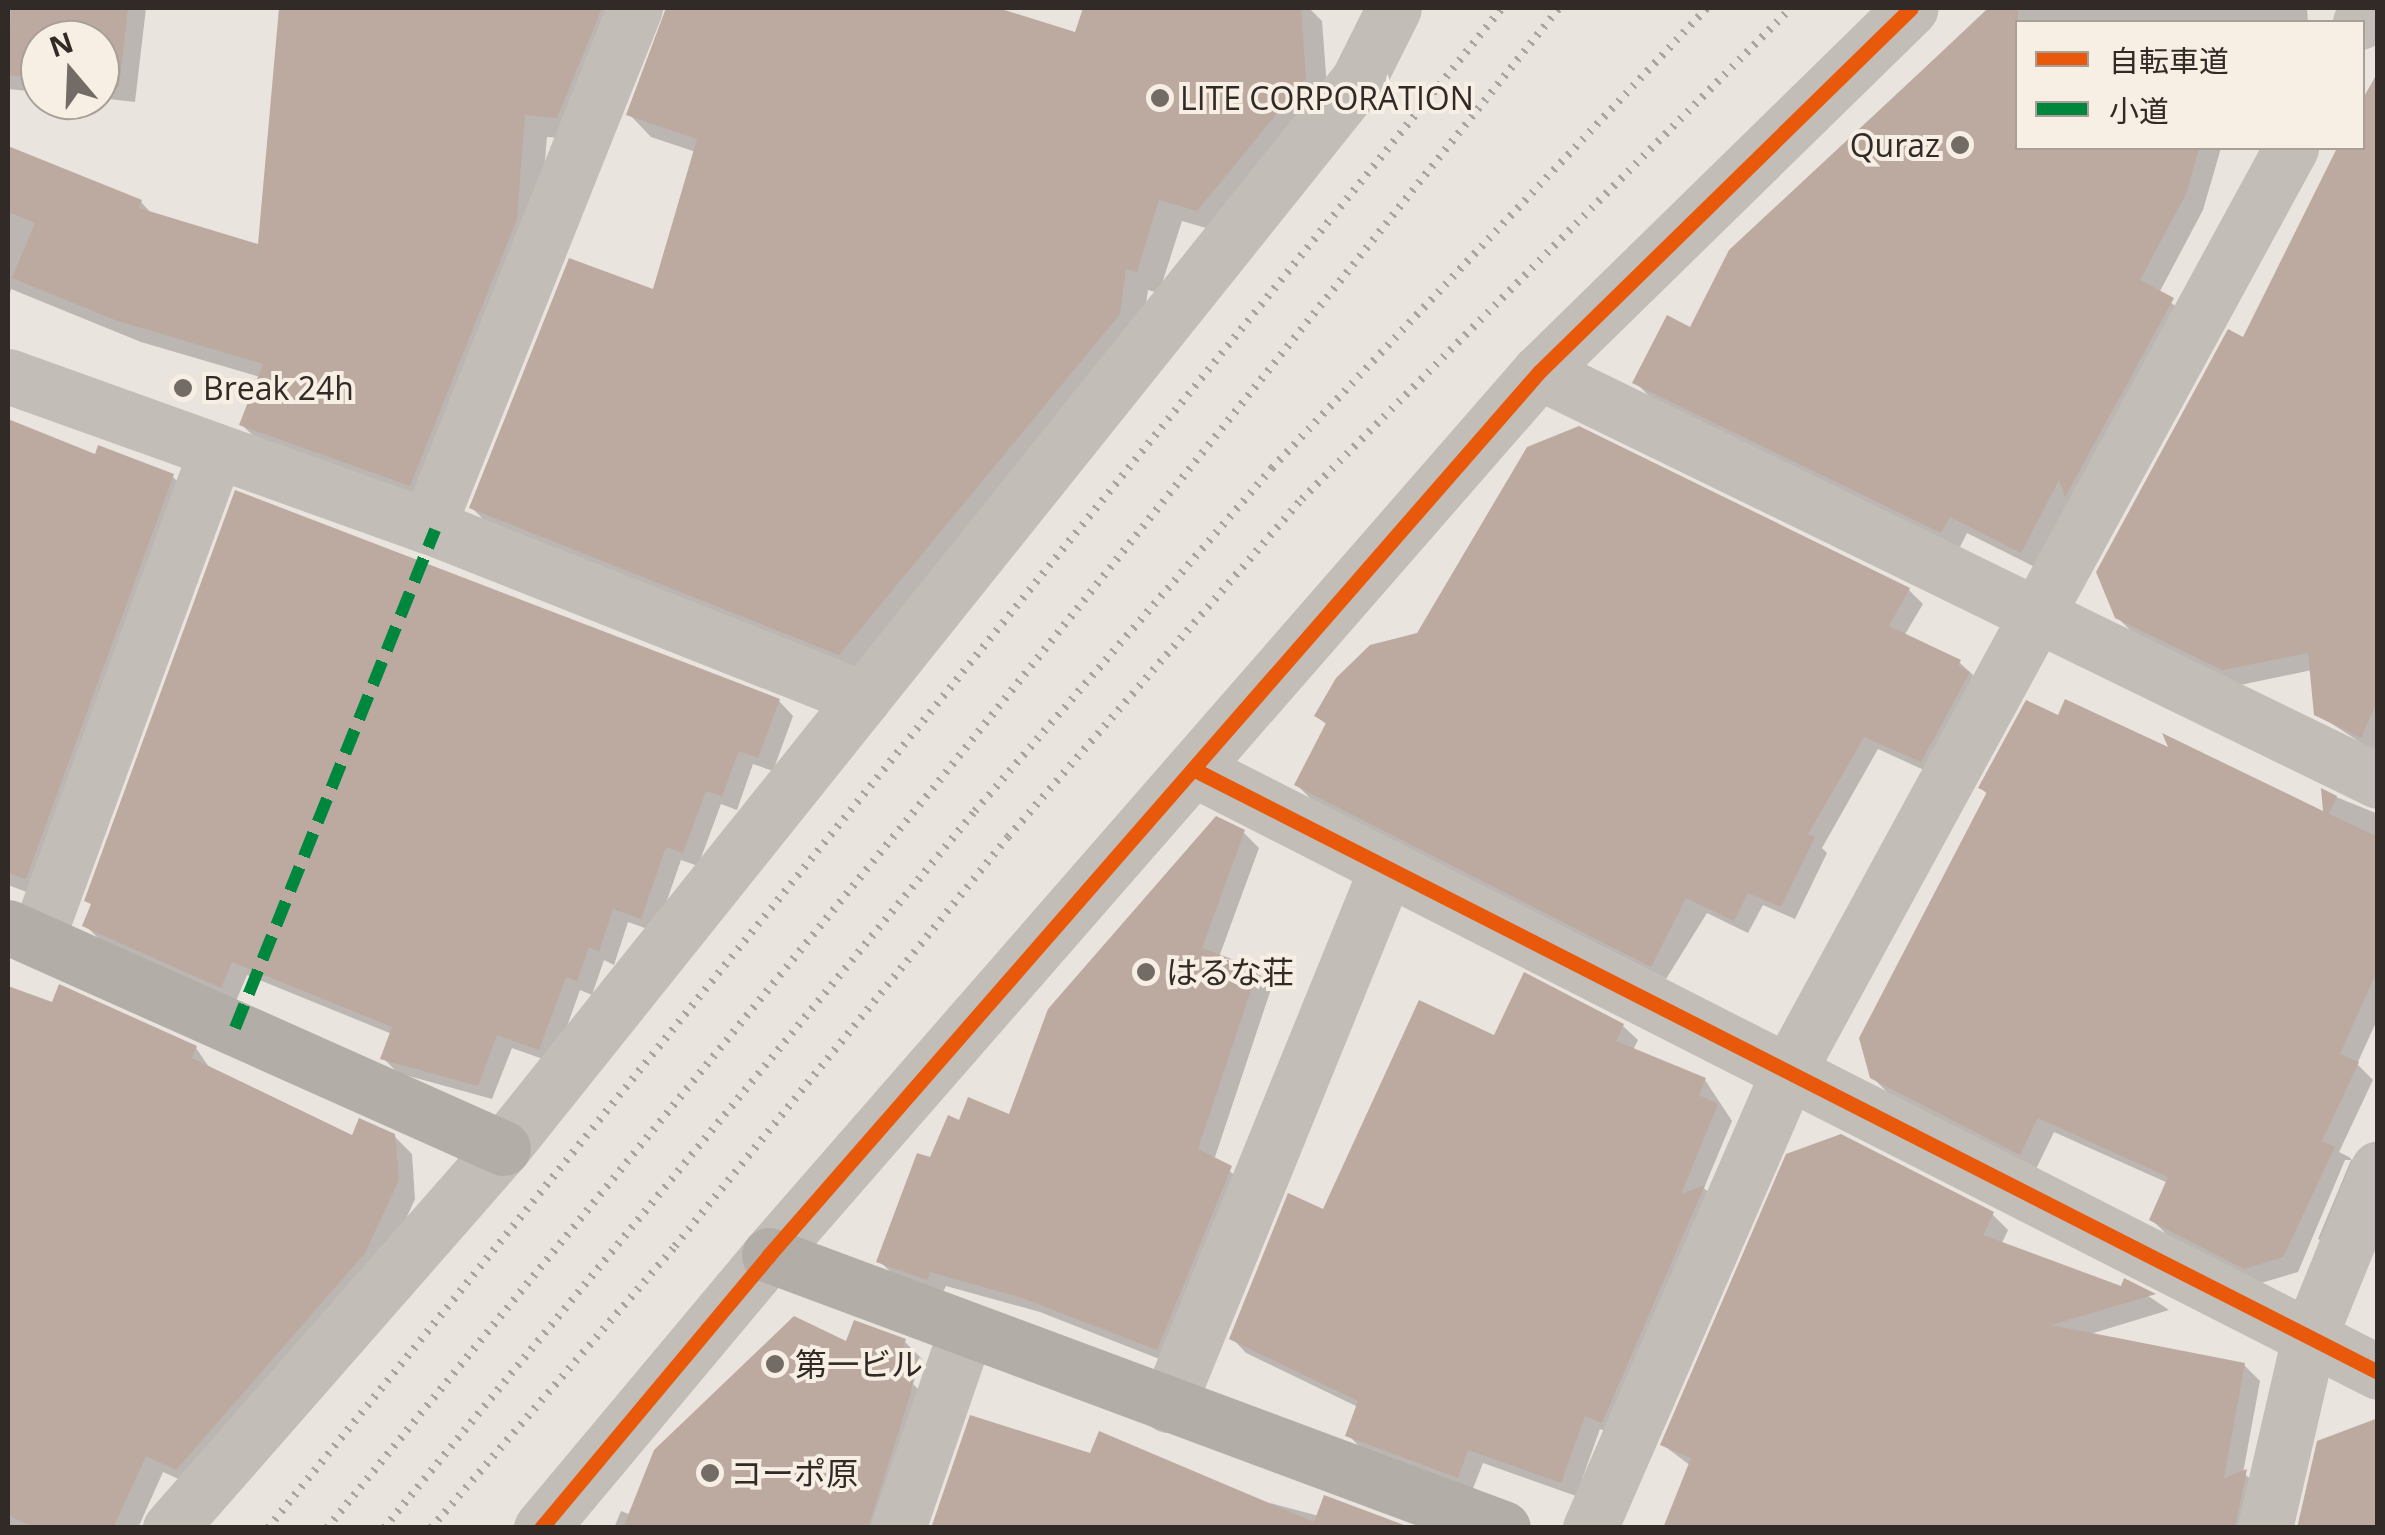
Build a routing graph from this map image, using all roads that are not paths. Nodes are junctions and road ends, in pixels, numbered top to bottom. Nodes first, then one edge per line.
1 (635, 8) edge
2 (1394, 8) edge
3 (1911, 8) edge
4 (2290, 150) edge
5 (1539, 372) junction
6 (8, 376) edge
7 (216, 450) junction
8 (428, 526) junction
9 (2039, 612) junction
10 (863, 698) junction
11 (1195, 770) junction
12 (2378, 781) edge
13 (1387, 867) junction
14 (22, 933) edge
15 (1790, 1068) junction
16 (503, 1148) junction
17 (2378, 1168) edge
18 (769, 1254) junction
19 (966, 1330) junction
20 (2309, 1338) junction
21 (2378, 1372) edge
22 (1168, 1404) junction
23 (170, 1528) edge
24 (541, 1528) edge
25 (898, 1528) edge
26 (1503, 1528) edge
27 (1590, 1528) edge
28 (2265, 1528) edge

1 - 8 street
2 - 10 street
3 - 5 street
4 - 9 street
5 - 9 street
5 - 11 street
6 - 7 street
7 - 8 street
7 - 14 street
8 - 10 street
9 - 12 street
9 - 15 street
10 - 16 street
11 - 13 street
11 - 18 street
13 - 15 street
13 - 22 street
14 - 16 street
15 - 20 street
15 - 27 street
16 - 23 street
17 - 20 street
18 - 19 street
18 - 24 street
19 - 22 street
19 - 25 street
20 - 21 street
20 - 28 street
22 - 26 street

